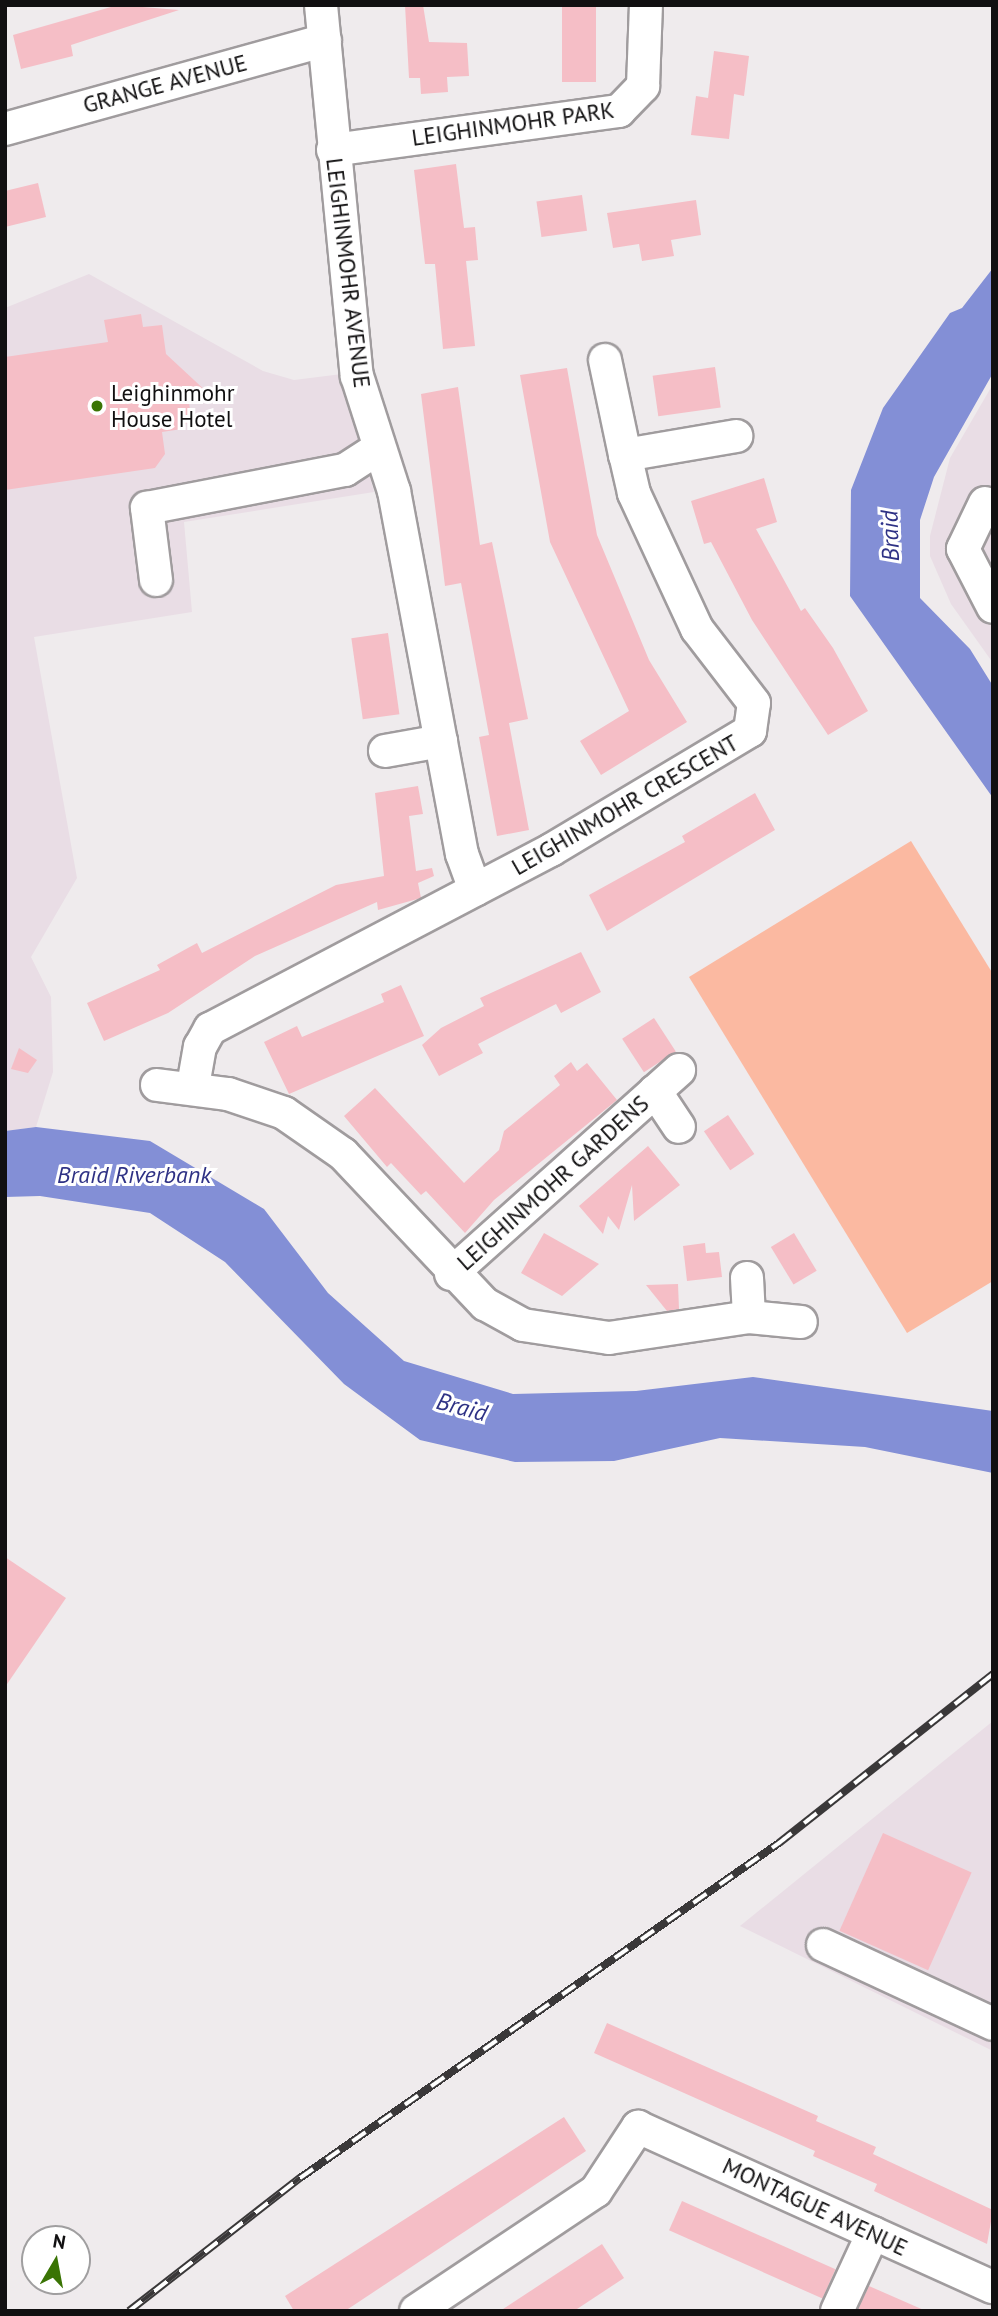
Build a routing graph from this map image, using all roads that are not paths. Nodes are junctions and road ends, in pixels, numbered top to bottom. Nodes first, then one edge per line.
1 (321, 5) edge
2 (646, 5) edge
3 (325, 40) junction
4 (5, 129) edge
5 (333, 150) junction
6 (605, 360) dead end
7 (736, 436) dead end
8 (379, 448) junction
9 (625, 455) junction
10 (985, 503) dead end
11 (156, 580) dead end
12 (993, 607) edge
13 (441, 741) junction
14 (384, 751) dead end
15 (475, 890) junction
16 (678, 1070) dead end
17 (157, 1085) dead end
18 (193, 1086) junction
19 (655, 1091) junction
20 (679, 1127) dead end
21 (451, 1274) junction
22 (747, 1278) dead end
23 (750, 1317) junction
24 (801, 1322) dead end
25 (823, 1945) dead end
26 (993, 2024) edge
27 (873, 2233) junction
28 (993, 2287) edge
29 (416, 2311) edge
30 (837, 2311) edge

1 - 3 street, LEIGHINMOHR AVENUE
2 - 5 street, LEIGHINMOHR PARK
3 - 4 street, GRANGE AVENUE
3 - 5 street, LEIGHINMOHR AVENUE
5 - 8 street, LEIGHINMOHR AVENUE
6 - 9 street
7 - 9 street
8 - 11 street
8 - 13 street, LEIGHINMOHR AVENUE
9 - 15 street, LEIGHINMOHR CRESCENT
10 - 12 street
13 - 14 street
13 - 15 street, LEIGHINMOHR AVENUE
15 - 18 street, LEIGHINMOHR CRESCENT
16 - 19 street, LEIGHINMOHR GARDENS
17 - 18 street, LEIGHINMOHR GARDENS
18 - 21 street, LEIGHINMOHR GARDENS
19 - 20 street, LEIGHINMOHR GARDENS
19 - 21 street, LEIGHINMOHR GARDENS
21 - 23 street, LEIGHINMOHR GARDENS
22 - 23 street
23 - 24 street, LEIGHINMOHR GARDENS
25 - 26 street
27 - 28 street, MONTAGUE AVENUE
27 - 29 street, MONTAGUE AVENUE
27 - 30 street

